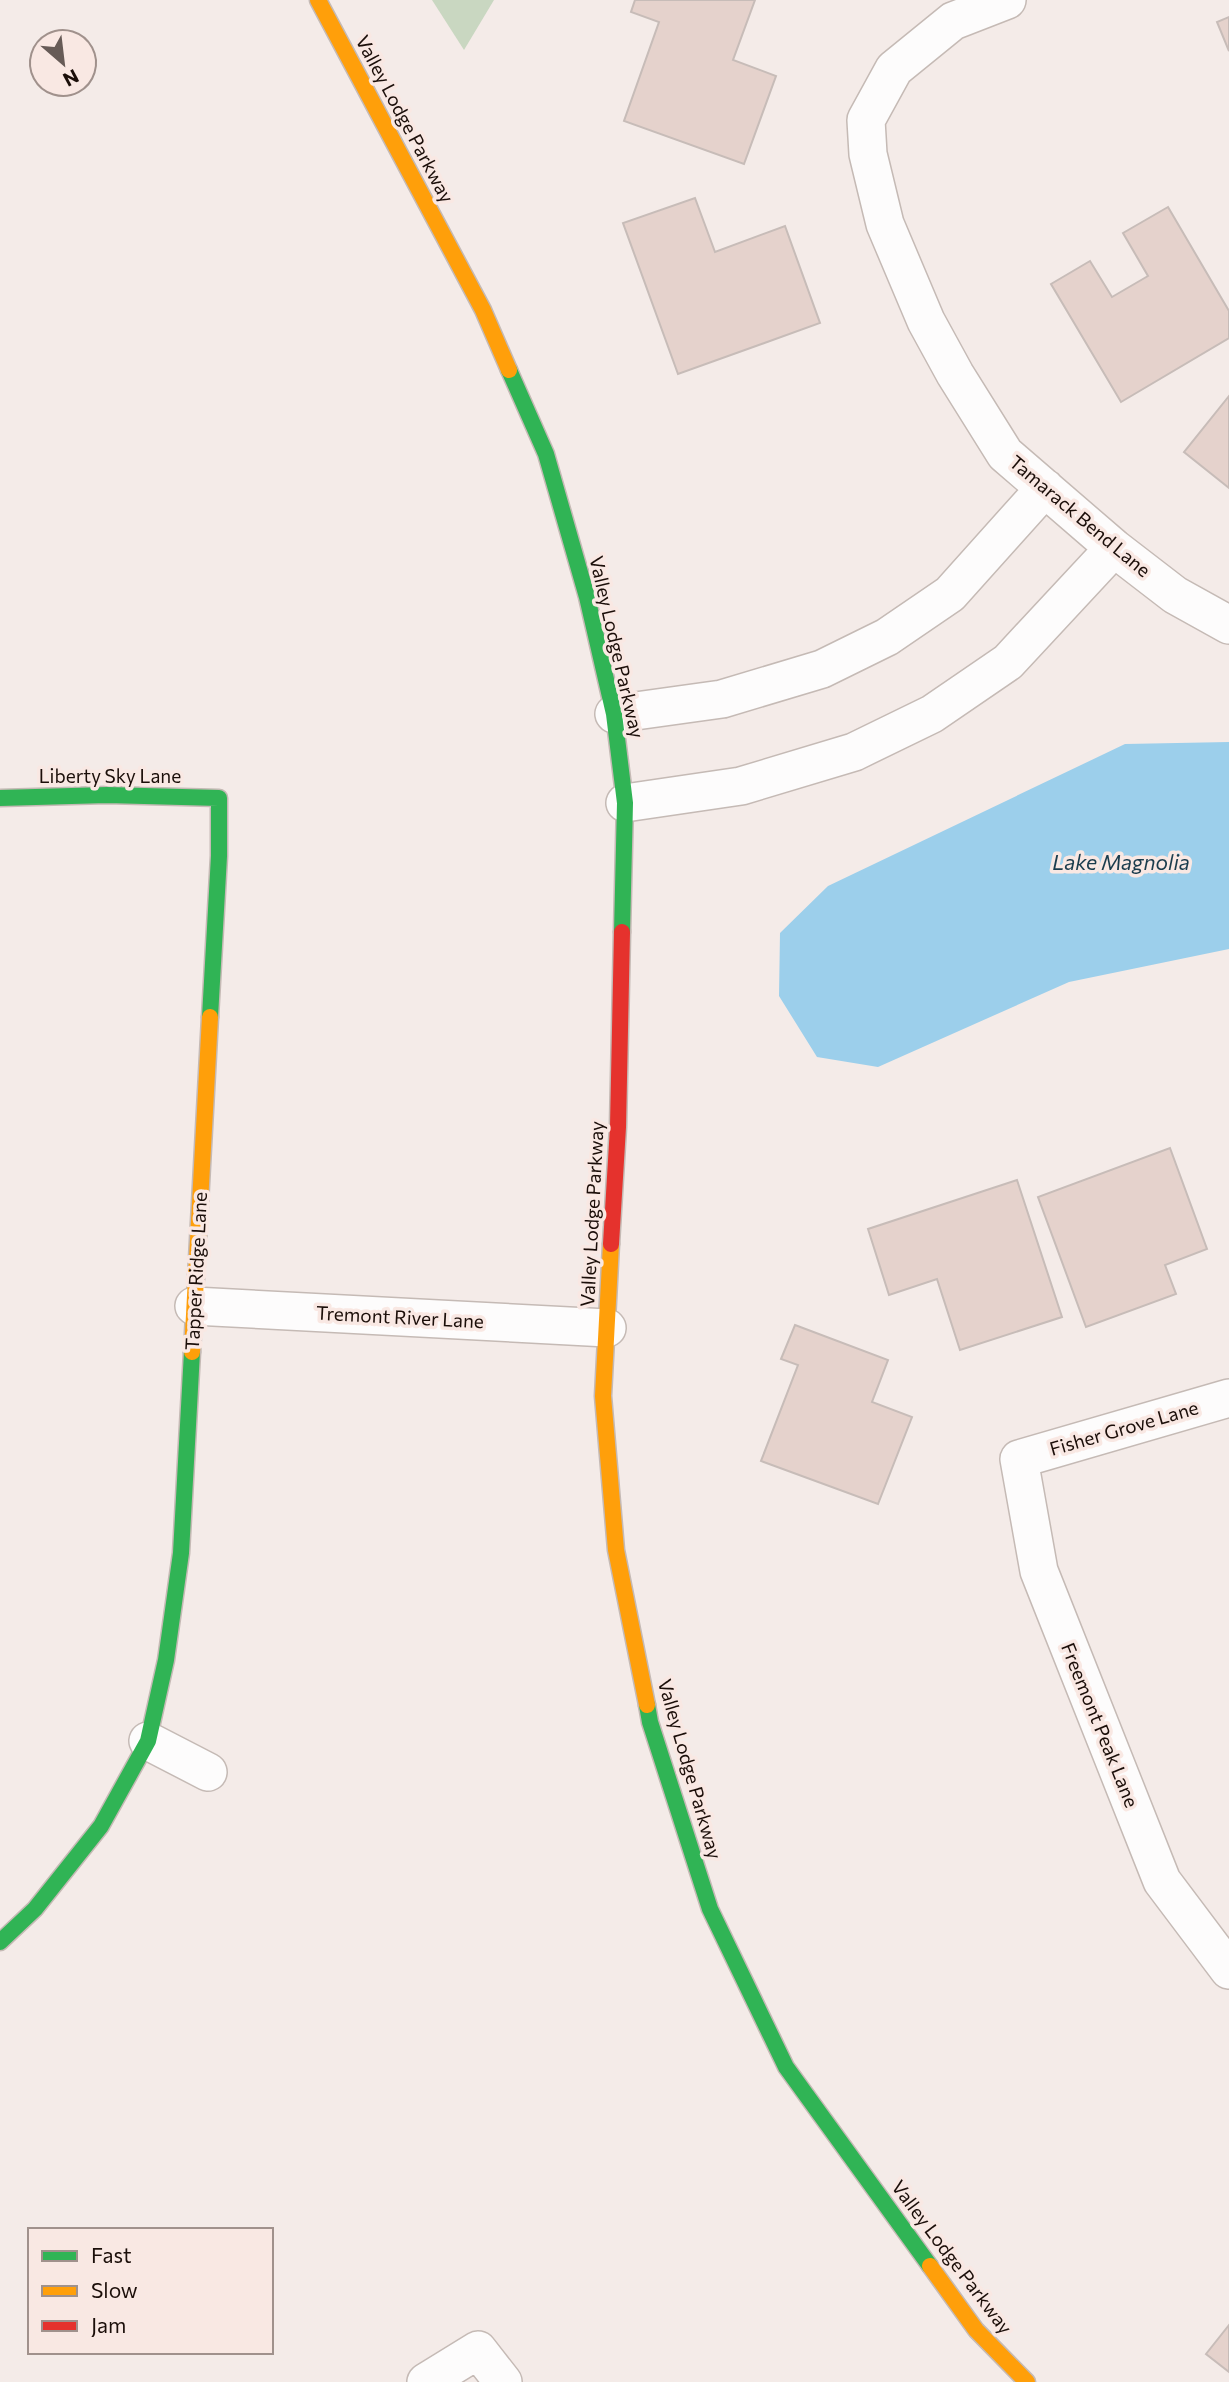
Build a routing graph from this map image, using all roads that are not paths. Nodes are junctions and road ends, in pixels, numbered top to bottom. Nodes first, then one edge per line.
1 (318, 0) edge
2 (1007, 0) edge
3 (1045, 488) junction
4 (1114, 548) junction
5 (1229, 625) edge
6 (614, 713) junction
7 (0, 798) edge
8 (219, 798) joint
9 (625, 803) junction
10 (194, 1306) junction
11 (607, 1328) junction
12 (1229, 1398) edge
13 (1019, 1459) joint
14 (148, 1741) junction
15 (208, 1772) dead end
16 (0, 1942) edge
17 (1229, 1970) edge
18 (426, 2382) edge
19 (503, 2382) edge
20 (1027, 2382) edge

1 - 6 street, Valley Lodge Parkway
2 - 3 street, Tamarack Bend Lane
3 - 4 street, Tamarack Bend Lane
3 - 6 street
4 - 5 street, Tamarack Bend Lane
4 - 9 street
6 - 9 street, Valley Lodge Parkway
7 - 8 street, Liberty Sky Lane
8 - 10 street, Tapper Ridge Lane
9 - 11 street, Valley Lodge Parkway
10 - 11 street, Tremont River Lane
10 - 14 street, Tapper Ridge Lane
11 - 20 street, Valley Lodge Parkway
12 - 13 street, Fisher Grove Lane
13 - 17 street, Freemont Peak Lane
14 - 15 street
14 - 16 street, Tapper Ridge Lane
18 - 19 street

